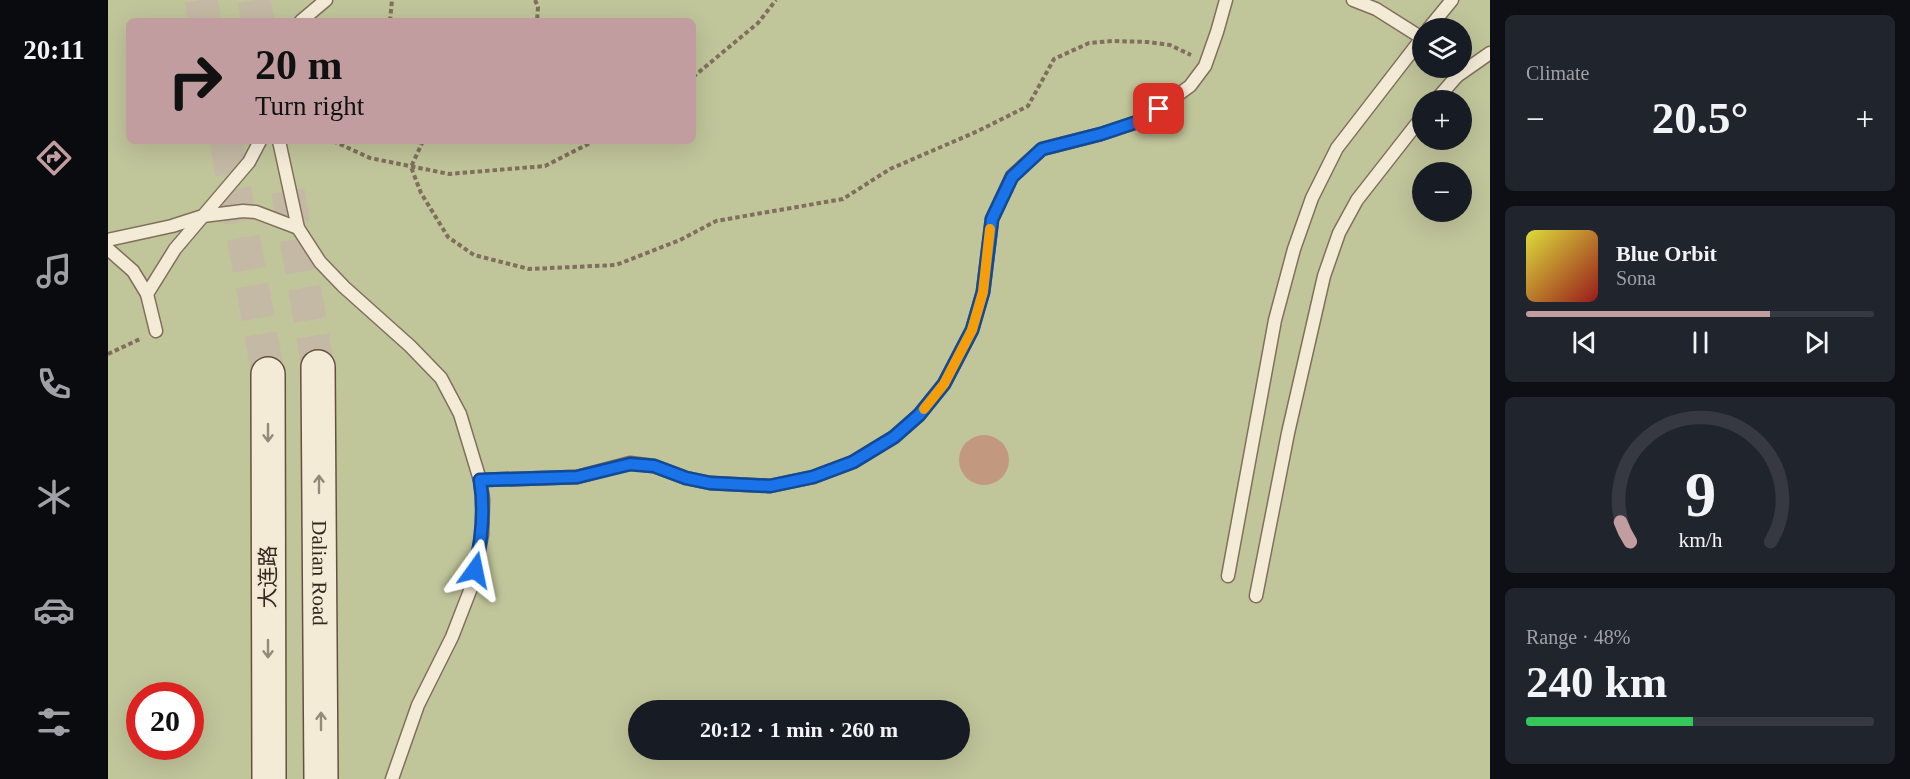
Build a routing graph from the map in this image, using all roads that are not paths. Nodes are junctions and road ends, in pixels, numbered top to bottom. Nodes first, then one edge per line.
1 (326, 0) edge
2 (1226, 0) edge
3 (1353, 0) edge
4 (1447, 2) edge
5 (305, 18) edge
6 (1436, 18) edge
7 (1412, 32) edge
8 (1412, 51) edge
9 (1490, 53) edge
10 (1472, 62) edge
11 (1412, 130) edge
12 (258, 144) edge
13 (280, 144) edge
14 (203, 216) junction
15 (298, 228) junction
16 (108, 240) edge
17 (108, 249) edge
18 (147, 294) junction
19 (156, 331) road end
20 (318, 367) tunnel mouth
21 (268, 374) tunnel mouth
22 (480, 480) junction
23 (1228, 576) dead end
24 (1256, 596) dead end
25 (269, 779) edge
26 (321, 779) edge
27 (392, 779) edge

1 - 5 lane
2 - 22 lane
3 - 7 lane
4 - 6 lane
8 - 23 lane
9 - 10 lane
11 - 24 lane
12 - 14 lane
13 - 15 lane
14 - 15 lane
14 - 16 lane
14 - 18 lane
15 - 22 lane
17 - 18 lane
18 - 19 lane
26 -> 20 main road, Dalian Road
21 -> 25 main road, 大连路
22 - 27 lane

